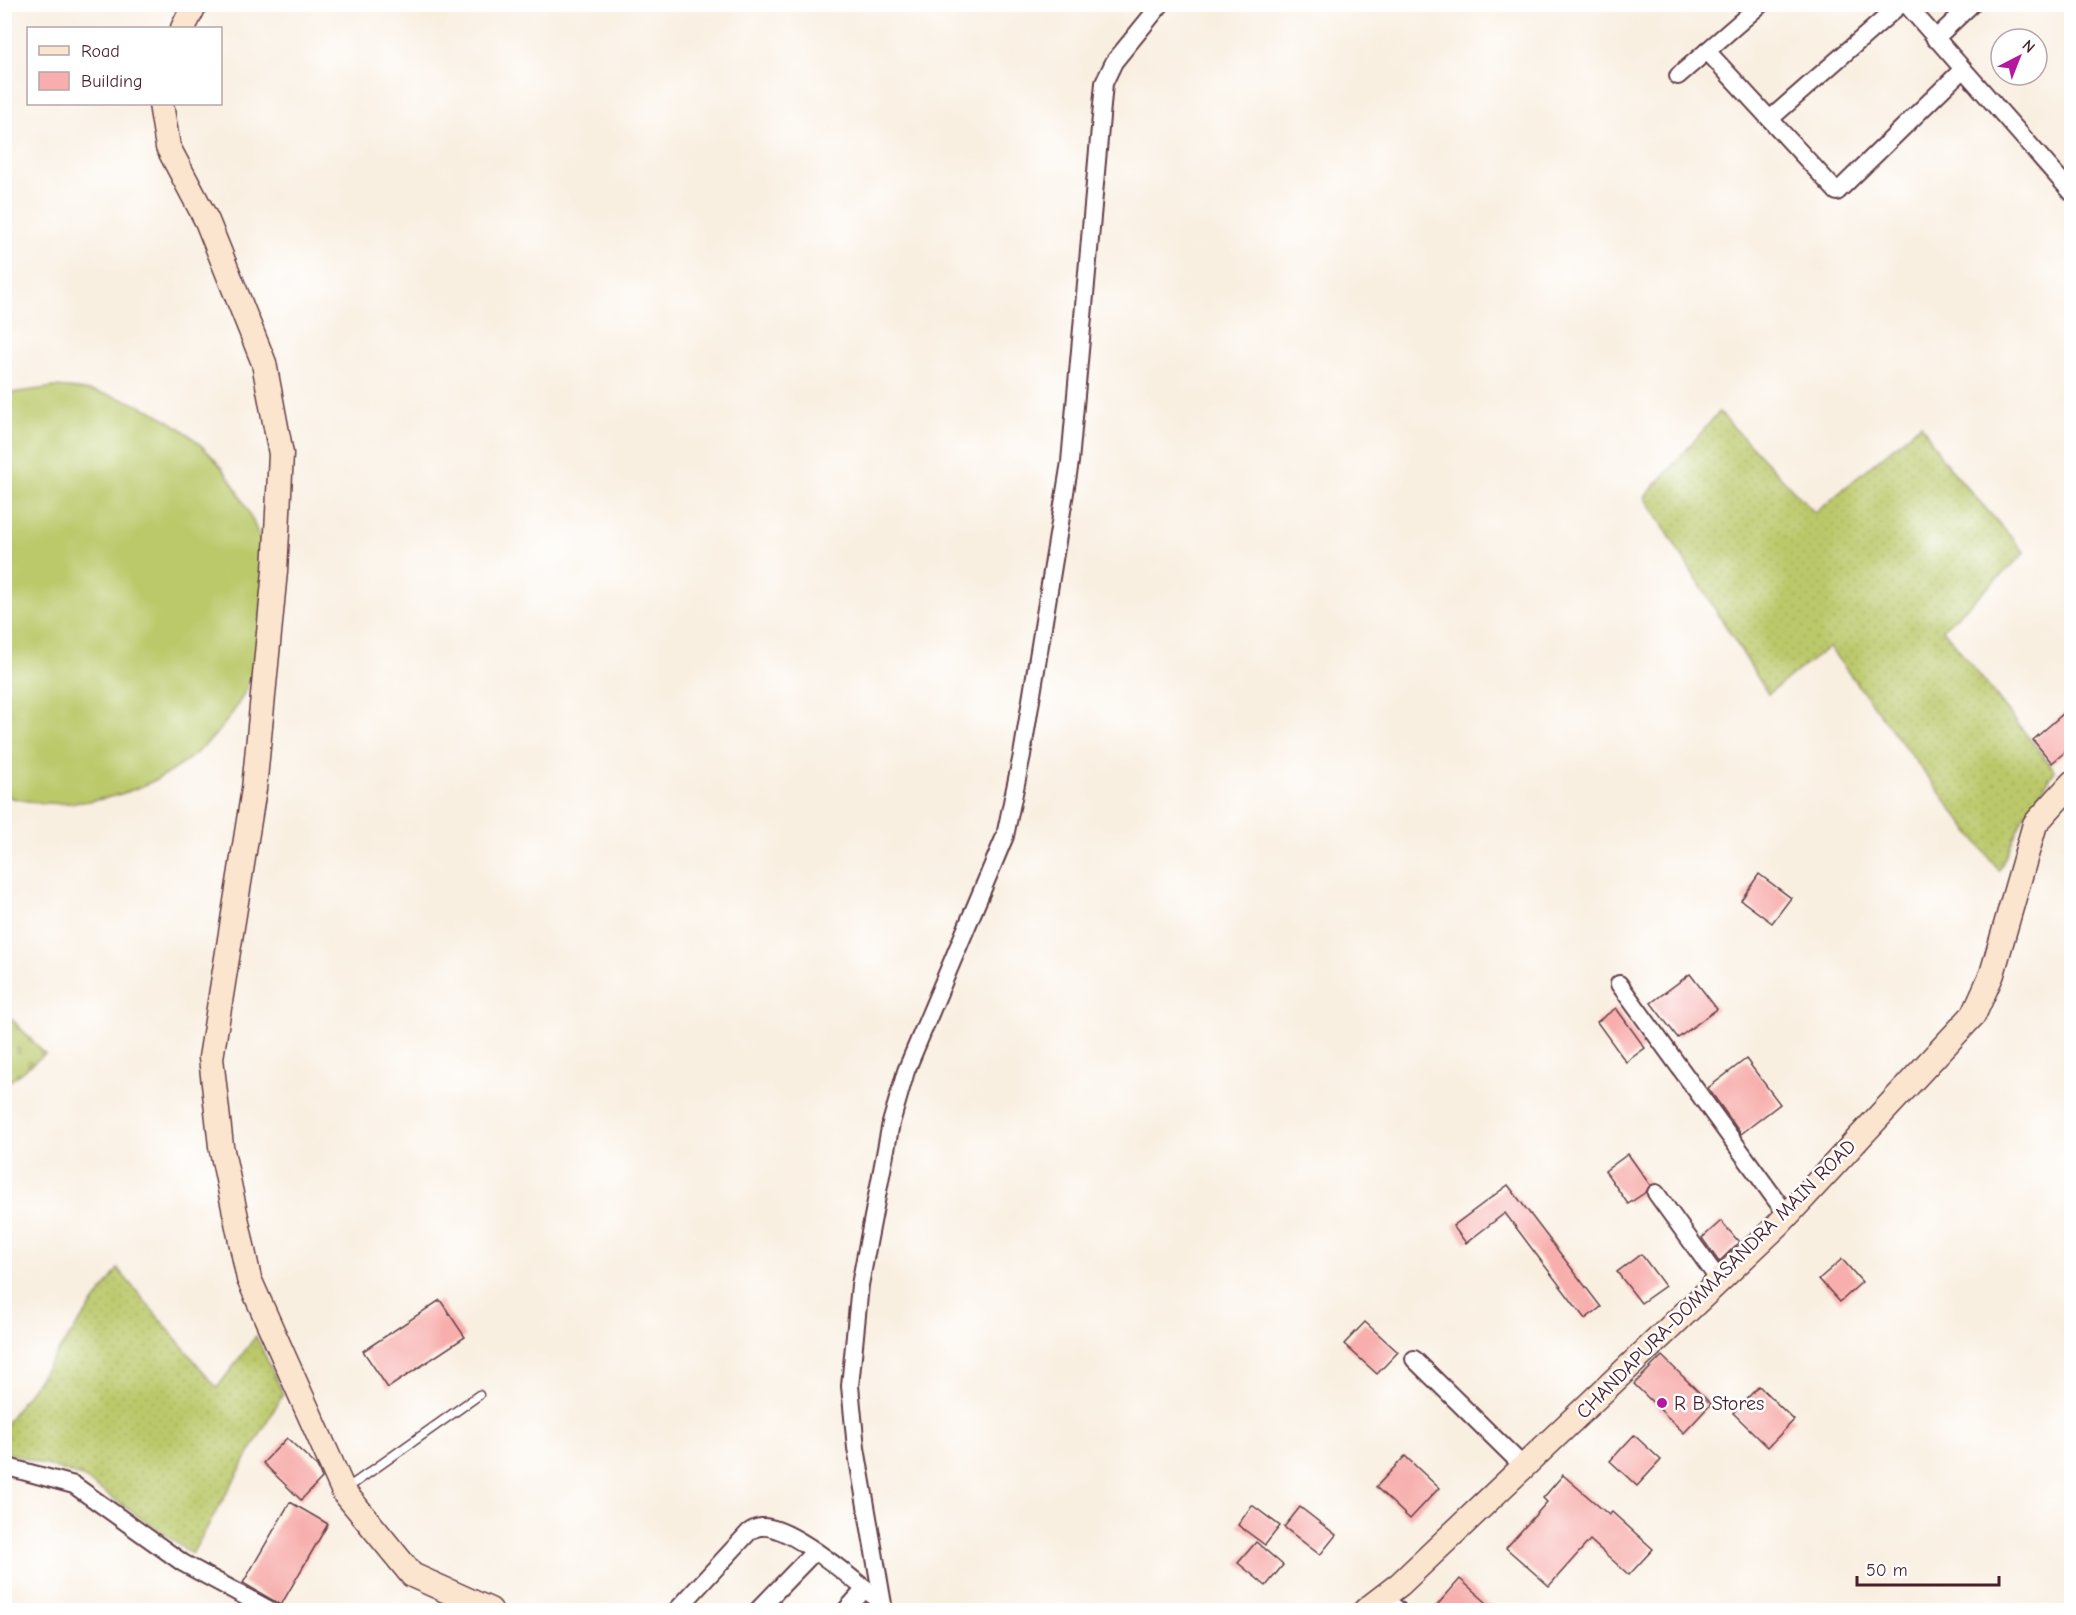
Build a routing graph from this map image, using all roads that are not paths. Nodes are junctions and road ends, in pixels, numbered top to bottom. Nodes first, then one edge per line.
1 (195, 4) edge
2 (1161, 4) edge
3 (1761, 4) edge
4 (1901, 4) edge
5 (1906, 4) edge
6 (1972, 4) edge
7 (184, 27) edge
8 (1935, 39) junction
9 (1707, 51) junction
10 (1962, 70) junction
11 (1678, 76) dead end
12 (160, 105) edge
13 (1770, 120) junction
14 (2072, 193) edge
15 (2072, 783) edge
16 (1619, 984) dead end
17 (1656, 1193) dead end
18 (1787, 1215) junction
19 (1719, 1280) junction
20 (1414, 1359) dead end
21 (479, 1395) dead end
22 (4, 1467) edge
23 (1524, 1467) junction
24 (344, 1492) junction
25 (815, 1551) junction
26 (865, 1589) junction
27 (1382, 1606) edge
28 (883, 1607) edge
29 (270, 1611) edge
30 (490, 1611) edge
31 (677, 1611) edge
32 (758, 1611) edge
33 (846, 1611) edge

1 - 7 street
2 - 28 street
3 - 9 street
4 - 13 street
5 - 8 street
6 - 8 street
8 - 10 street
9 - 11 street
9 - 13 street
10 - 13 street
10 - 14 street
12 - 24 street
15 - 18 street, CHANDAPURA-DOMMASANDRA MAIN ROAD
16 - 18 street
17 - 19 street
18 - 19 street, CHANDAPURA-DOMMASANDRA MAIN ROAD
19 - 23 street, CHANDAPURA-DOMMASANDRA MAIN ROAD
20 - 23 street
21 - 24 lane
22 - 29 street
23 - 27 street, CHANDAPURA-DOMMASANDRA MAIN ROAD
24 - 30 street
25 - 26 street
25 - 31 street
25 - 32 street
26 - 28 street
26 - 33 street

